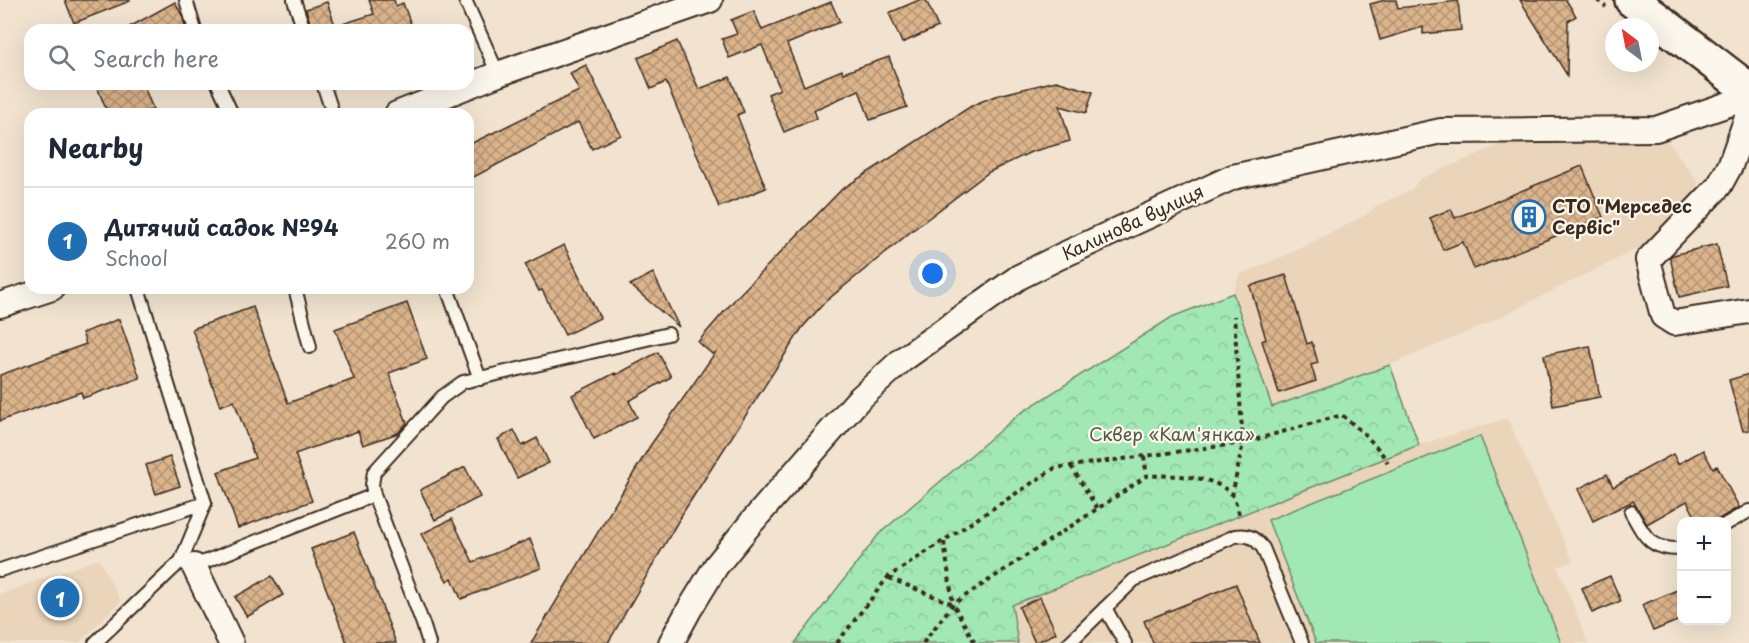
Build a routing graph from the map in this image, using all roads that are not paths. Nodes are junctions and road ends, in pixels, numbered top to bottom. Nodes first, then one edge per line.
1 (186, 0) edge
2 (294, 0) edge
3 (465, 0) edge
4 (710, 0) edge
5 (1632, 0) edge
6 (193, 24) edge
7 (302, 24) edge
8 (498, 74) junction
9 (474, 84) edge
10 (221, 90) edge
11 (324, 90) edge
12 (458, 90) edge
13 (1749, 90) edge
14 (1749, 97) edge
15 (229, 108) edge
16 (331, 108) edge
17 (412, 108) edge
18 (1749, 112) edge
19 (33, 294) edge
20 (140, 294) edge
21 (297, 294) edge
22 (449, 294) edge
23 (0, 305) edge
24 (1749, 311) edge
25 (668, 334) dead end
26 (310, 347) dead end
27 (480, 379) junction
28 (374, 495) junction
29 (205, 503) junction
30 (1749, 511) edge
31 (1631, 512) dead end
32 (1731, 521) edge
33 (1677, 549) edge
34 (188, 564) junction
35 (0, 570) edge
36 (1105, 608) junction
37 (95, 643) edge
38 (231, 643) edge
39 (429, 643) edge
40 (671, 643) edge
41 (1069, 643) edge
42 (1125, 643) edge
43 (1302, 643) edge

1 - 6 lane
2 - 7 lane
3 - 8 lane
4 - 8 street
5 - 13 main road
8 - 9 street
10 - 15 lane
11 - 16 lane
12 - 17 street
14 - 40 street, Калинова вулиця
18 - 24 street
19 - 23 street
20 - 29 lane
21 - 26 lane
22 - 27 lane
25 - 27 lane
27 - 28 lane
28 - 34 lane
28 - 39 lane
29 - 34 lane
29 - 35 lane
30 - 32 lane
31 - 33 lane
34 - 37 lane
34 - 38 street
36 - 41 lane
36 - 42 lane
36 - 43 lane

